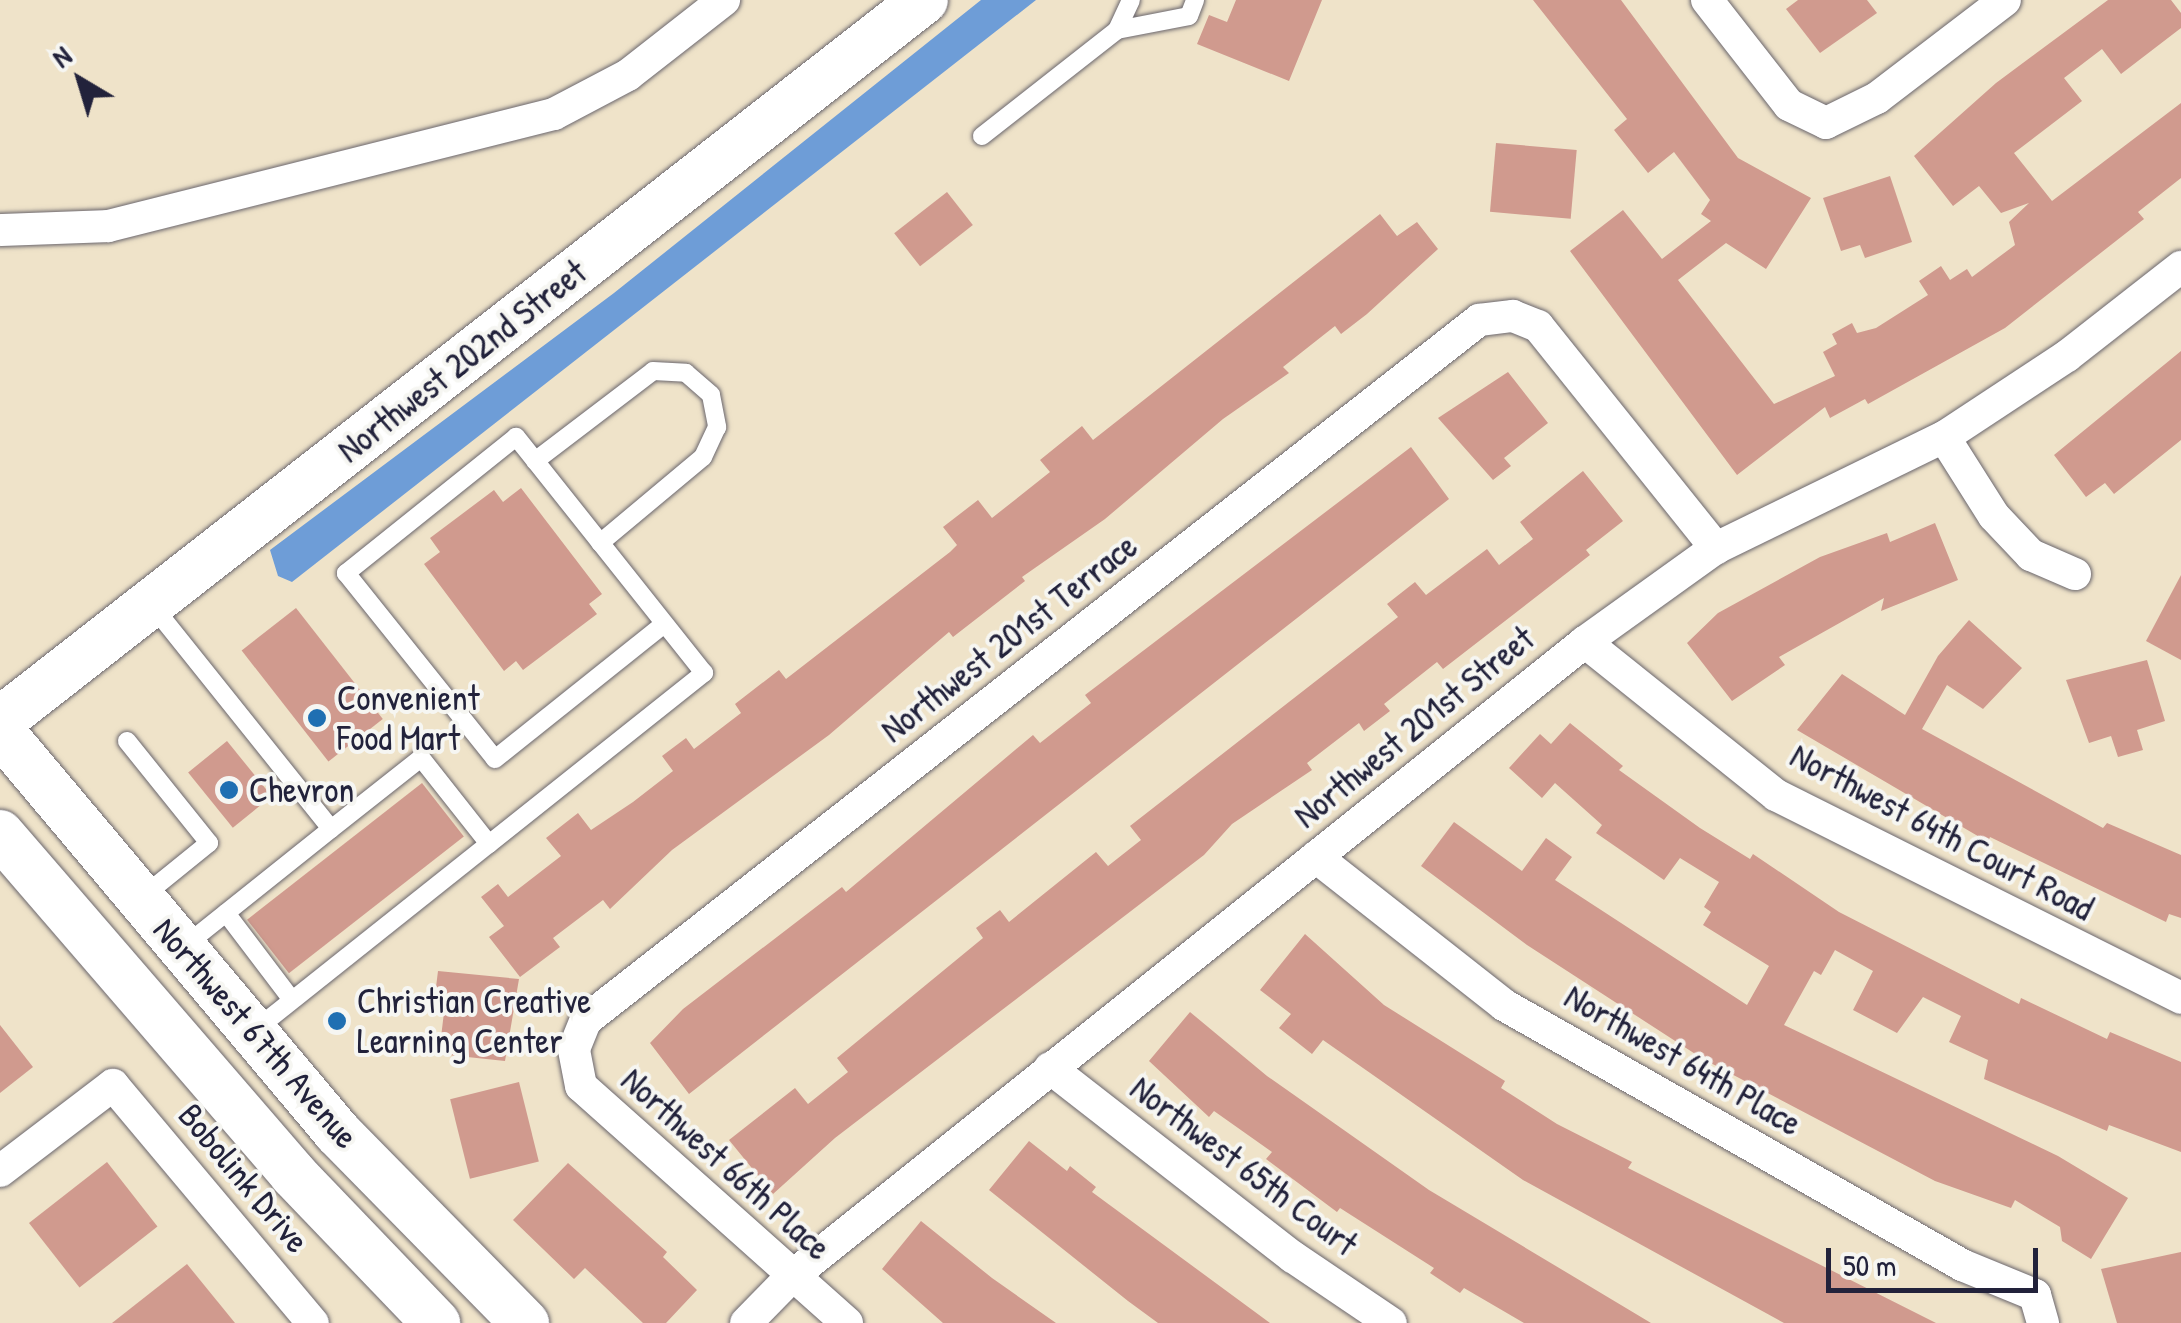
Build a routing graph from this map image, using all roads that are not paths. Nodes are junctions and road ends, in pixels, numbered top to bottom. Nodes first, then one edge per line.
1 (724, 0) edge
2 (924, 0) edge
3 (1131, 0) edge
4 (1195, 0) edge
5 (1706, 0) edge
6 (2005, 0) edge
7 (1116, 30) junction
8 (982, 136) dead end
9 (0, 230) edge
10 (2181, 267) edge
11 (1944, 437) junction
12 (535, 461) junction
13 (600, 543) junction
14 (1716, 548) junction
15 (2076, 574) dead end
16 (150, 604) junction
17 (664, 624) junction
18 (1585, 642) junction
19 (0, 721) edge
20 (0, 731) edge
21 (127, 741) dead end
22 (331, 829) junction
23 (0, 834) edge
24 (490, 844) junction
25 (1316, 857) junction
26 (140, 898) junction
27 (226, 914) junction
28 (182, 948) junction
29 (2181, 998) edge
30 (292, 1000) junction
31 (253, 1031) junction
32 (574, 1049) joint
33 (1050, 1068) junction
34 (0, 1172) edge
35 (790, 1278) junction
36 (2039, 1309) edge
37 (313, 1323) edge
38 (436, 1323) edge
39 (525, 1323) edge
40 (746, 1323) edge
41 (847, 1323) edge
42 (1391, 1323) edge

1 - 9 street
2 - 16 main road, Northwest 202nd Street
3 - 7 lane
4 - 7 lane
5 - 6 street
7 - 8 lane
10 - 11 street, Northwest 201st Street
11 - 14 street, Northwest 201st Street
11 - 15 street
12 - 13 lane
12 - 13 lane
12 - 17 lane
13 - 17 lane
14 - 18 street, Northwest 201st Street
14 - 32 street, Northwest 201st Terrace
16 - 19 main road, Northwest 202nd Street
16 - 22 lane
17 - 24 lane
18 - 25 street, Northwest 201st Street
18 - 29 street, Northwest 64th Court Road
20 - 26 main road, Northwest 67th Avenue
21 - 26 lane
22 - 24 lane
22 - 27 lane
23 - 38 main road, Northwest 67th Avenue
24 - 30 lane
25 - 33 street, Northwest 201st Street
25 - 36 street, Northwest 64th Place
26 - 28 main road, Northwest 67th Avenue
27 - 28 lane
27 - 30 lane
28 - 31 main road, Northwest 67th Avenue
30 - 31 lane
31 - 39 main road, Northwest 67th Avenue
32 - 35 street, Northwest 66th Place
33 - 35 street, Northwest 201st Street
33 - 42 street, Northwest 65th Court
34 - 37 street, Bobolink Drive
35 - 40 street, Northwest 201st Street
35 - 41 street, Northwest 66th Place

